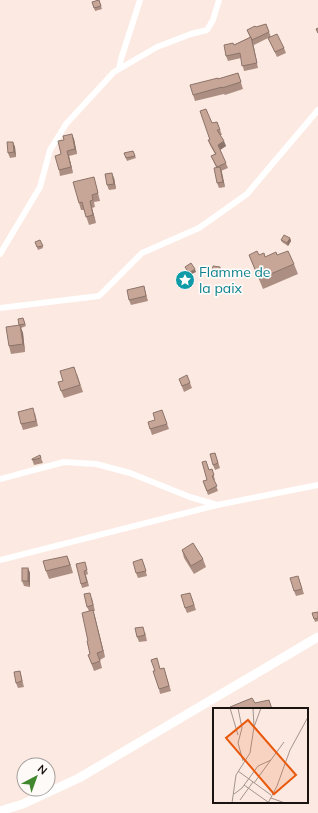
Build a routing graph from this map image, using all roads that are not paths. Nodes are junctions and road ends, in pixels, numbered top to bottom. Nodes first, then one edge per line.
1 (140, 0) edge
2 (220, 0) edge
3 (119, 69) junction
4 (318, 110) edge
5 (0, 254) edge
6 (0, 308) edge
7 (0, 480) edge
8 (318, 485) edge
9 (217, 505) junction
10 (0, 560) edge
11 (318, 637) edge
12 (0, 811) edge

1 - 3 street
2 - 3 street
3 - 5 street
4 - 6 street
7 - 9 street
8 - 9 street
9 - 10 street
11 - 12 main road

